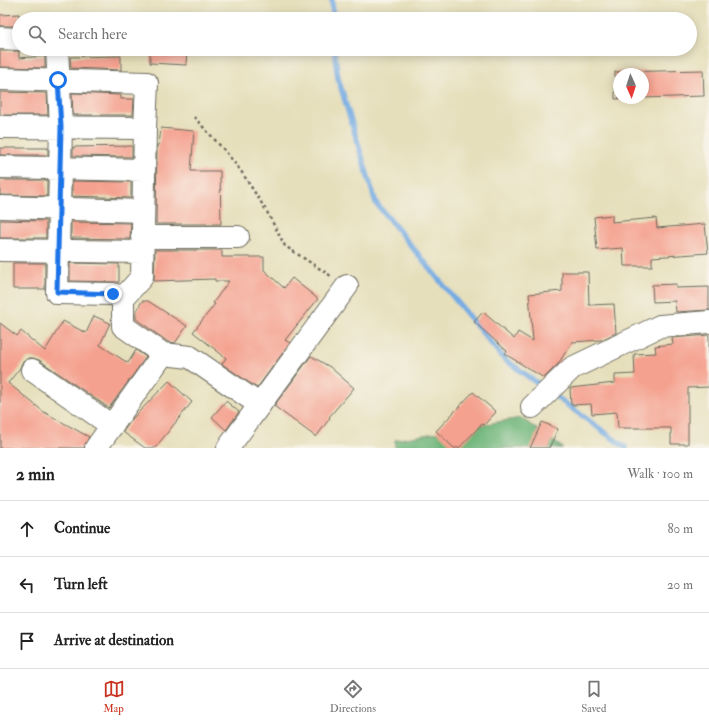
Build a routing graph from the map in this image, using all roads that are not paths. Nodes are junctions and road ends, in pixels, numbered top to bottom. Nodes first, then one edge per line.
1 (0, 38) edge
2 (12, 39) edge
3 (57, 56) edge
4 (0, 79) edge
5 (58, 80) junction
6 (0, 127) edge
7 (61, 127) junction
8 (145, 128) junction
9 (0, 167) edge
10 (60, 168) junction
11 (144, 170) junction
12 (0, 207) edge
13 (59, 209) junction
14 (143, 211) junction
15 (238, 237) dead end
16 (142, 244) junction
17 (0, 250) edge
18 (58, 250) junction
19 (347, 286) road end
20 (123, 298) junction
21 (709, 322) edge
22 (163, 354) junction
23 (32, 370) dead end
24 (260, 406) junction
25 (532, 407) dead end
26 (112, 426) junction
27 (96, 448) edge
28 (228, 448) edge

1 - 2 street
3 - 5 street
4 - 5 street
5 - 7 street
5 - 8 street
6 - 7 street
7 - 8 street
7 - 10 street
8 - 11 street
9 - 10 street
10 - 11 street
10 - 13 street
11 - 14 street
12 - 13 street
13 - 14 street
13 - 18 street
14 - 16 street
15 - 16 street
16 - 18 street
16 - 20 street
17 - 18 street
18 - 20 street
19 - 24 street
20 - 22 street
21 - 25 street
22 - 24 street
22 - 26 street
23 - 26 street
24 - 28 street
26 - 27 street

